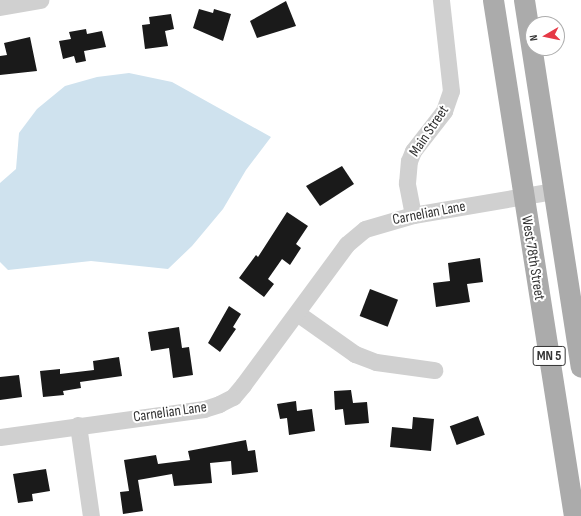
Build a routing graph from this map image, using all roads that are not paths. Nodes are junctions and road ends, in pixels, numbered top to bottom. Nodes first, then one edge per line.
1 (40, 0) edge
2 (441, 0) edge
3 (493, 0) edge
4 (524, 0) edge
5 (0, 7) edge
6 (554, 191) junction
7 (524, 197) junction
8 (412, 215) junction
9 (297, 313) junction
10 (581, 367) edge
11 (434, 370) dead end
12 (78, 425) junction
13 (0, 436) edge
14 (91, 516) edge
15 (574, 516) edge

1 - 5 street
2 - 8 street, Main Street
3 - 7 main road, West 78th Street / MN 5
4 - 6 main road, West 78th Street / MN 5
6 - 7 street, Carnelian Lane
6 - 10 main road, West 78th Street / MN 5
7 - 8 street, Carnelian Lane
7 - 15 main road, West 78th Street / MN 5
8 - 9 street, Carnelian Lane
9 - 11 street
9 - 12 street, Carnelian Lane
12 - 13 street, Carnelian Lane
12 - 14 street

